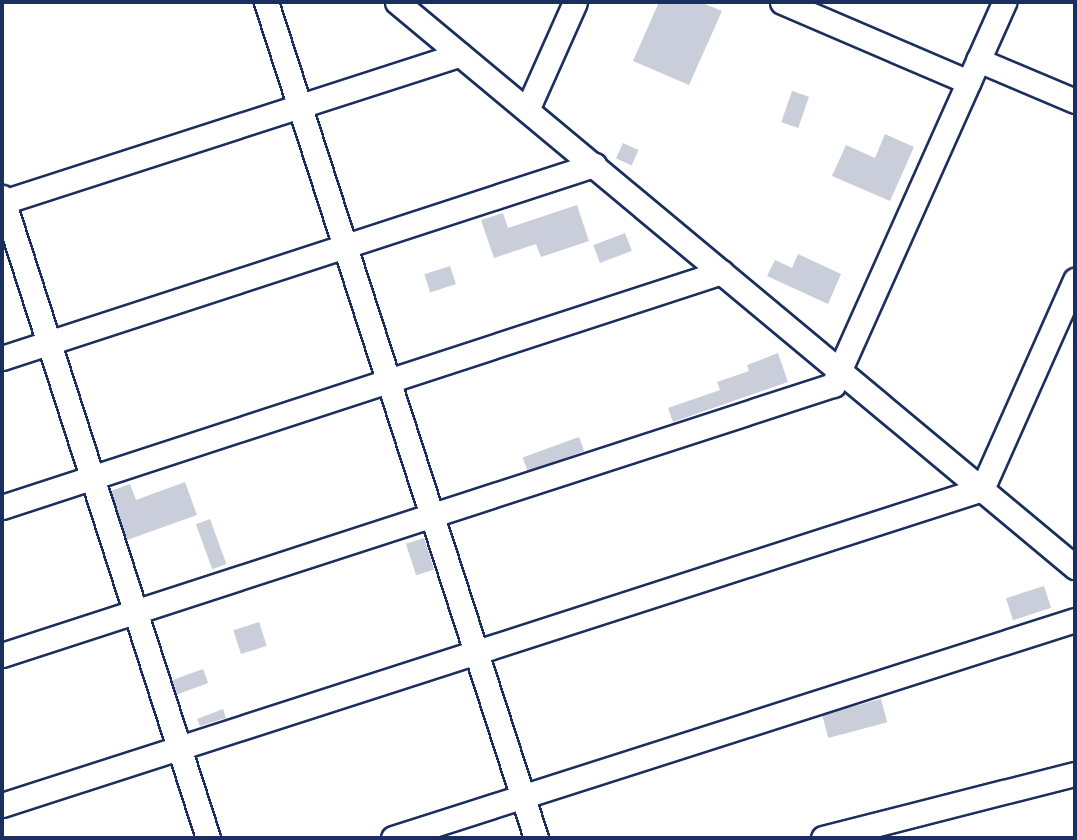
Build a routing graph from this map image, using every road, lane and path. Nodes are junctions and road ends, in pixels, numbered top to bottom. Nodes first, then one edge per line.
1 (266, 2) edge
2 (397, 2) edge
3 (575, 2) edge
4 (782, 2) edge
5 (1004, 2) edge
6 (460, 54) junction
7 (978, 60) junction
8 (969, 82) junction
9 (1075, 102) edge
10 (300, 105) junction
11 (527, 110) junction
12 (594, 165) junction
13 (2, 200) edge
14 (345, 246) junction
15 (722, 272) junction
16 (1075, 280) edge
17 (49, 342) junction
18 (2, 358) edge
19 (841, 372) junction
20 (388, 381) junction
21 (92, 477) junction
22 (982, 489) junction
23 (2, 506) edge
24 (432, 515) junction
25 (1075, 567) edge
26 (135, 612) junction
27 (1075, 620) edge
28 (475, 651) junction
29 (2, 655) edge
30 (179, 747) junction
31 (1075, 774) edge
32 (523, 796) junction
33 (2, 805) edge
34 (208, 838) edge
35 (393, 838) edge
36 (536, 838) edge
37 (823, 838) edge

1 - 10 street
2 - 6 street
3 - 11 street
4 - 8 street
5 - 7 street
6 - 10 street
6 - 11 street
7 - 8 street
7 - 9 street
8 - 19 street
10 - 13 street
10 - 14 street
11 - 12 street
12 - 14 street
12 - 15 street
13 - 17 street
14 - 17 street
14 - 20 street
15 - 19 street
15 - 20 street
16 - 22 street
17 - 18 street
17 - 21 street
19 - 22 street
19 - 24 street
20 - 21 street
20 - 24 street
21 - 23 street
21 - 26 street
22 - 25 street
22 - 28 street
24 - 26 street
24 - 28 street
26 - 29 street
26 - 30 street
27 - 32 street
28 - 30 street
28 - 32 street
30 - 33 street
30 - 34 street
31 - 37 street
32 - 35 street
32 - 36 street

